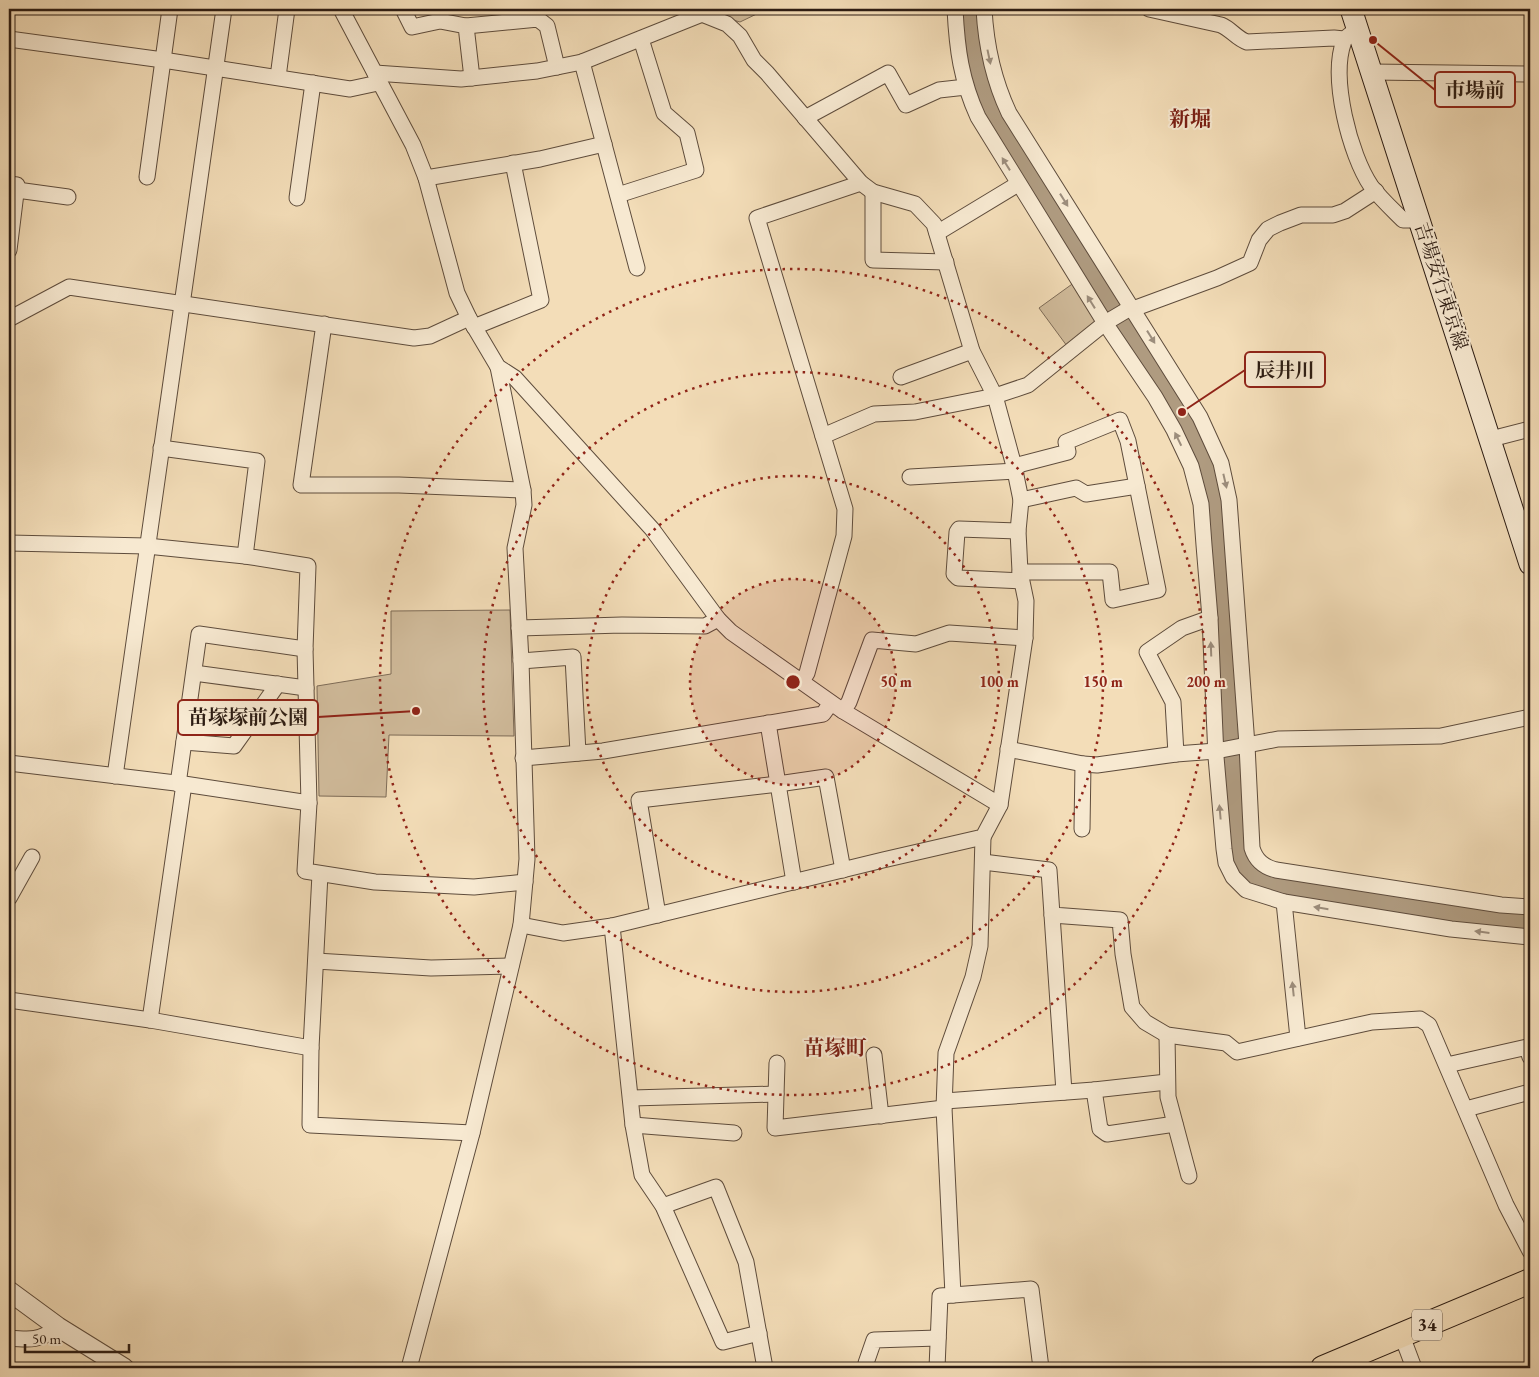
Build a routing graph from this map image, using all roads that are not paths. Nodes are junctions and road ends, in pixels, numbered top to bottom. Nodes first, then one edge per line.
1 (170, 9) edge
2 (224, 9) edge
3 (287, 9) edge
4 (340, 9) edge
5 (955, 9) edge
6 (984, 9) edge
7 (1149, 9) edge
8 (403, 10) edge
9 (466, 26) junction
10 (1351, 26) edge
11 (9, 39) edge
12 (641, 39) junction
13 (163, 60) junction
14 (582, 62) junction
15 (556, 67) junction
16 (216, 68) junction
17 (1372, 72) junction
18 (1530, 74) edge
19 (278, 77) junction
20 (377, 78) junction
21 (472, 78) junction
22 (313, 82) junction
23 (966, 87) junction
24 (805, 118) junction
25 (604, 144) junction
26 (513, 163) junction
27 (147, 178) dead end
28 (426, 178) junction
29 (1018, 184) junction
30 (13, 187) edge
31 (867, 188) junction
32 (1376, 191) junction
33 (618, 195) junction
34 (68, 197) dead end
35 (297, 198) dead end
36 (1420, 220) junction
37 (937, 233) junction
38 (9, 242) edge
39 (946, 262) junction
40 (637, 268) dead end
41 (183, 304) junction
42 (1132, 308) junction
43 (9, 319) edge
44 (471, 322) junction
45 (1105, 323) junction
46 (324, 324) junction
47 (972, 351) junction
48 (498, 367) junction
49 (901, 377) dead end
50 (995, 396) junction
51 (1530, 430) edge
52 (824, 436) junction
53 (1491, 439) junction
54 (161, 448) junction
55 (1015, 469) junction
56 (910, 477) dead end
57 (1137, 486) junction
58 (523, 490) junction
59 (1021, 500) junction
60 (1524, 518) edge
61 (1018, 531) junction
62 (9, 543) edge
63 (147, 546) junction
64 (245, 556) junction
65 (1530, 564) edge
66 (1021, 576) junction
67 (1210, 618) junction
68 (718, 619) junction
69 (519, 628) junction
70 (1025, 638) junction
71 (305, 649) junction
72 (521, 661) junction
73 (194, 673) junction
74 (802, 682) junction
75 (278, 684) junction
76 (306, 688) junction
77 (837, 707) junction
78 (1530, 717) edge
79 (768, 723) junction
80 (184, 742) junction
81 (1245, 745) junction
82 (1008, 748) junction
83 (1217, 750) junction
84 (578, 753) junction
85 (1176, 754) junction
86 (522, 758) junction
87 (9, 763) edge
88 (1082, 764) junction
89 (115, 776) junction
90 (181, 784) junction
91 (778, 784) junction
92 (309, 804) junction
93 (1000, 805) junction
94 (1082, 830) dead end
95 (984, 837) junction
96 (32, 857) dead end
97 (983, 862) junction
98 (843, 870) junction
99 (320, 874) junction
100 (525, 882) junction
101 (794, 882) junction
102 (9, 898) edge
103 (1284, 902) junction
104 (1530, 908) edge
105 (658, 915) junction
106 (1052, 915) junction
107 (521, 925) junction
108 (612, 926) junction
109 (1530, 937) edge
110 (316, 961) junction
111 (511, 966) junction
112 (9, 1000) edge
113 (150, 1020) junction
114 (1167, 1035) junction
115 (1298, 1038) junction
116 (311, 1048) junction
117 (874, 1055) dead end
118 (1530, 1057) edge
119 (777, 1063) dead end
120 (1446, 1065) junction
121 (1167, 1082) junction
122 (1094, 1090) junction
123 (1064, 1092) junction
124 (1530, 1092) edge
125 (776, 1094) junction
126 (632, 1098) junction
127 (944, 1104) junction
128 (1466, 1109) junction
129 (881, 1116) junction
130 (1175, 1124) junction
131 (634, 1125) junction
132 (472, 1133) junction
133 (734, 1133) dead end
134 (1189, 1176) dead end
135 (663, 1206) junction
136 (1530, 1251) edge
137 (1530, 1281) edge
138 (9, 1291) edge
139 (953, 1295) junction
140 (58, 1327) junction
141 (759, 1333) junction
142 (1402, 1336) junction
143 (9, 1338) edge
144 (938, 1338) junction
145 (124, 1368) edge
146 (409, 1368) edge
147 (765, 1368) edge
148 (868, 1368) edge
149 (937, 1368) edge
150 (1041, 1368) edge
151 (1322, 1368) edge
152 (1414, 1368) edge

1 - 13 street
2 - 16 street
3 - 19 street
4 - 20 street
5 - 23 street
6 -> 42 street
7 - 10 street
8 - 9 street
9 - 15 street
9 - 21 street
10 - 17 main road, 吉場安行東京線
10 - 32 street
11 - 13 street
12 - 14 street
12 - 24 street
12 - 33 street
13 - 16 street
13 - 27 street
14 - 15 street
14 - 25 street
15 - 21 street
16 - 19 street
16 - 41 street
17 - 18 street
17 - 36 main road, 吉場安行東京線
19 - 22 street
20 - 21 street
20 - 22 street
20 - 28 street
22 - 35 street
23 - 24 street
29 -> 23 street
24 - 31 street
25 - 26 street
25 - 33 street
26 - 28 street
26 - 44 street
28 - 44 street
29 - 37 street
45 -> 29 street
30 - 34 street
30 - 38 street
31 - 37 street
31 - 39 street
31 - 52 street
32 - 36 street
32 - 42 street
33 - 40 street
36 - 53 main road, 吉場安行東京線
37 - 39 street
39 - 47 street
41 - 43 street
41 - 46 street
41 - 54 street
42 - 45 street
42 -> 81 street
44 - 46 street
44 - 48 street
45 - 50 street
67 -> 45 street
46 - 58 street
47 - 49 street
47 - 50 street
48 - 58 street
48 - 68 street
50 - 52 street
50 - 55 street
51 - 53 street
52 - 74 street
53 - 60 main road, 吉場安行東京線
54 - 63 street
54 - 64 street
55 - 56 street
55 - 57 street
55 - 59 street
57 - 59 street
57 - 66 street
58 - 69 street
59 - 61 street
60 - 65 main road, 吉場安行東京線
61 - 66 street
61 - 66 street
62 - 63 street
63 - 64 street
63 - 89 street
64 - 71 street
66 - 70 street
83 -> 67 street
67 - 85 street
68 - 69 street
68 - 74 street
69 - 72 street
70 - 77 street
70 - 82 street
71 - 73 street
71 - 76 street
72 - 84 street
72 - 86 street
73 - 75 street
73 - 80 street
74 - 77 street
75 - 76 street
75 - 80 street
76 - 92 street
77 - 79 street
77 - 93 street
78 - 81 street
79 - 84 street
79 - 91 street
80 - 90 street
81 - 83 street
81 - 104 street
82 - 88 street
82 - 93 street
83 - 85 street
103 -> 83 street
84 - 86 street
85 - 88 street
86 - 100 street
87 - 89 street
88 - 94 street
89 - 90 street
90 - 92 street
90 - 113 street
91 - 98 street
91 - 101 street
91 - 105 street
92 - 99 street
93 - 95 street
95 - 97 street
95 - 98 street
96 - 102 street
97 - 106 street
97 - 127 street
98 - 101 street
99 - 100 street
99 - 110 street
100 - 107 street
101 - 105 street
109 -> 103 street
115 -> 103 street
105 - 108 street
106 - 114 street
106 - 123 street
107 - 108 street
107 - 111 street
108 - 126 street
110 - 111 street
110 - 116 street
111 - 132 street
112 - 113 street
113 - 116 street
114 - 115 street
114 - 121 street
115 - 120 street
116 - 132 street
117 - 129 street
118 - 120 street
119 - 125 street
120 - 128 street
121 - 122 street
121 - 130 street
122 - 123 street
122 - 130 street
123 - 127 street
124 - 128 street
125 - 126 street
125 - 129 street
126 - 131 street
127 - 129 street
127 - 139 street
128 - 136 street
130 - 134 street
131 - 133 street
131 - 135 street
132 - 146 street
135 - 141 street
135 - 141 street
137 - 142 main road, 34
138 - 140 street
139 - 144 street
139 - 150 street
140 - 143 street
140 - 145 street
141 - 147 street
142 - 151 main road, 34
142 - 152 street
144 - 148 street
144 - 149 street

